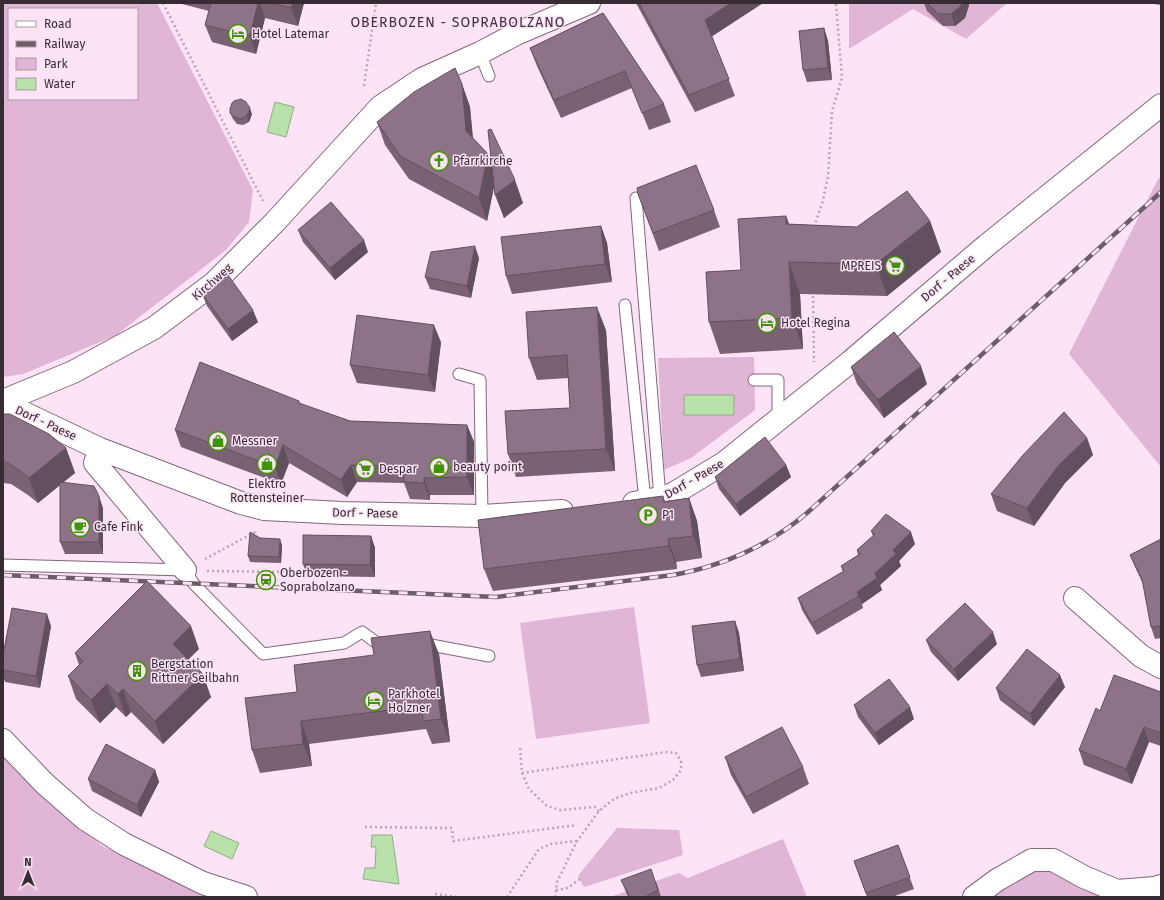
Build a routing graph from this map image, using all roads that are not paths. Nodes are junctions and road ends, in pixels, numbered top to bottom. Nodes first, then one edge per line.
1 (589, 3) edge
2 (480, 53) junction
3 (489, 76) dead end
4 (1161, 105) edge
5 (636, 198) edge
6 (625, 305) dead end
7 (459, 374) dead end
8 (754, 380) dead end
9 (3, 402) edge
10 (778, 419) junction
11 (100, 449) junction
12 (652, 500) junction
13 (618, 506) edge
14 (583, 510) edge
15 (482, 516) junction
16 (3, 565) edge
17 (185, 570) junction
18 (1075, 598) dead end
19 (393, 643) edge
20 (408, 644) edge
21 (490, 656) dead end
22 (1161, 666) edge
23 (3, 740) edge
24 (1161, 886) edge
25 (246, 897) edge
26 (974, 897) edge

1 - 2 street, Kirchweg
2 - 3 lane
2 - 9 street, Kirchweg
4 - 10 street, Dorf - Paese
5 - 12 lane
6 - 12 lane
7 - 15 lane
8 - 10 lane
9 - 11 street, Dorf - Paese
10 - 12 street, Dorf - Paese
11 - 15 street, Dorf - Paese
11 - 17 street
12 - 13 street, Dorf - Paese
14 - 15 street, Dorf - Paese
16 - 17 lane
17 - 19 lane
18 - 22 street
20 - 21 lane
23 - 25 street
24 - 26 street

